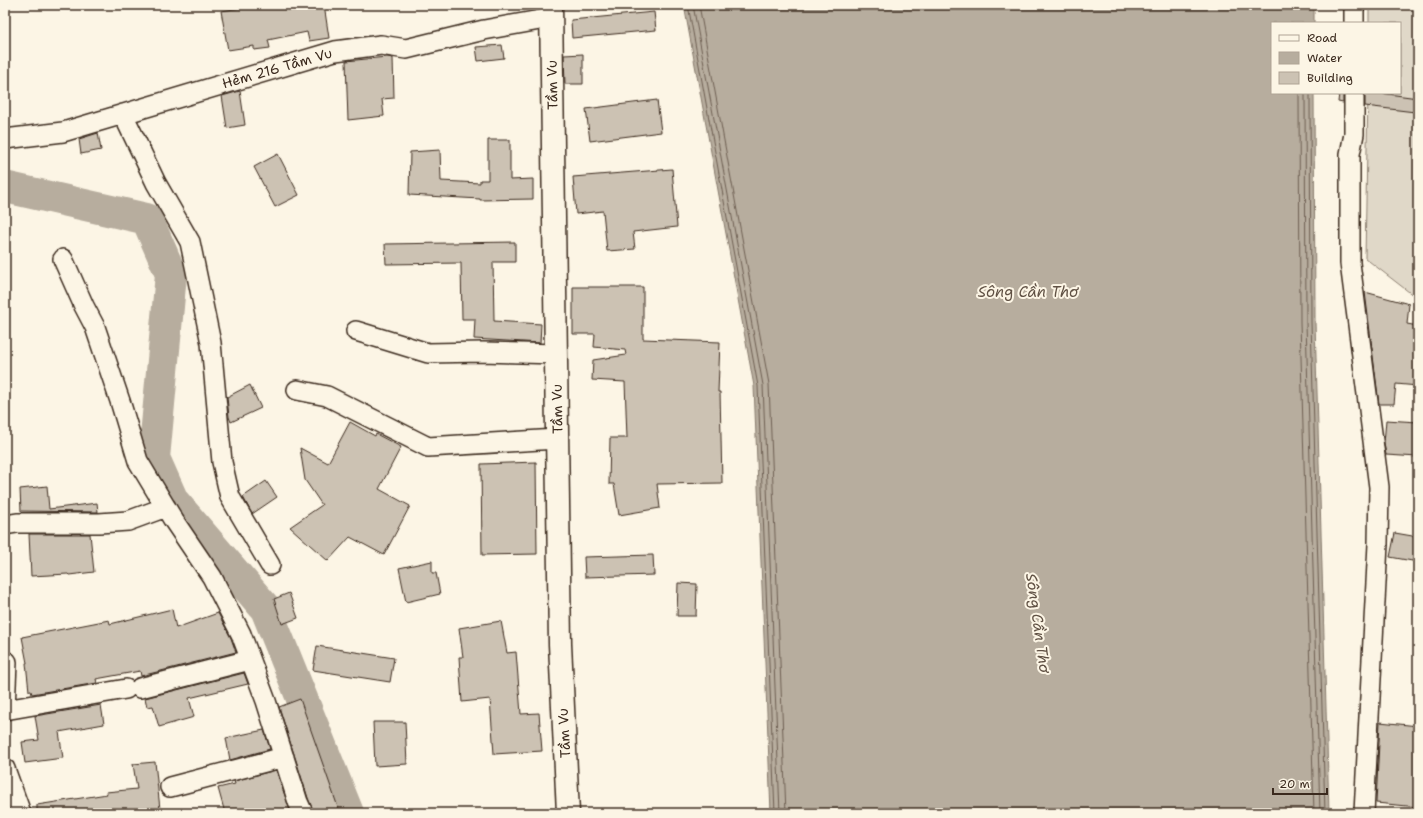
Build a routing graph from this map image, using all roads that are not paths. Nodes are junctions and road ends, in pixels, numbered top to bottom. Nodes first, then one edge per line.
1 (1354, 5) edge
2 (551, 11) edge
3 (1354, 22) edge
4 (1354, 94) edge
5 (123, 114) junction
6 (5, 138) edge
7 (63, 259) dead end
8 (356, 331) dead end
9 (556, 354) junction
10 (297, 390) dead end
11 (557, 439) junction
12 (166, 507) junction
13 (5, 525) edge
14 (270, 565) dead end
15 (250, 660) junction
16 (7, 662) dead end
17 (5, 710) edge
18 (284, 757) junction
19 (5, 769) edge
20 (170, 787) dead end
21 (21, 813) edge
22 (302, 813) edge
23 (568, 813) edge
24 (1364, 813) edge

1 - 3 street
2 - 5 street, Hẻm 216 Tầm Vu
2 - 9 street, Tầm Vu
4 - 24 street
5 - 6 street, Hẻm 216 Tầm Vu
5 - 14 street
7 - 12 street
8 - 9 street
9 - 11 street, Tầm Vu
10 - 11 street
11 - 23 street, Tầm Vu
12 - 13 street
12 - 15 street
15 - 17 street
15 - 18 street
16 - 17 street
18 - 20 street
18 - 22 street
19 - 21 street

